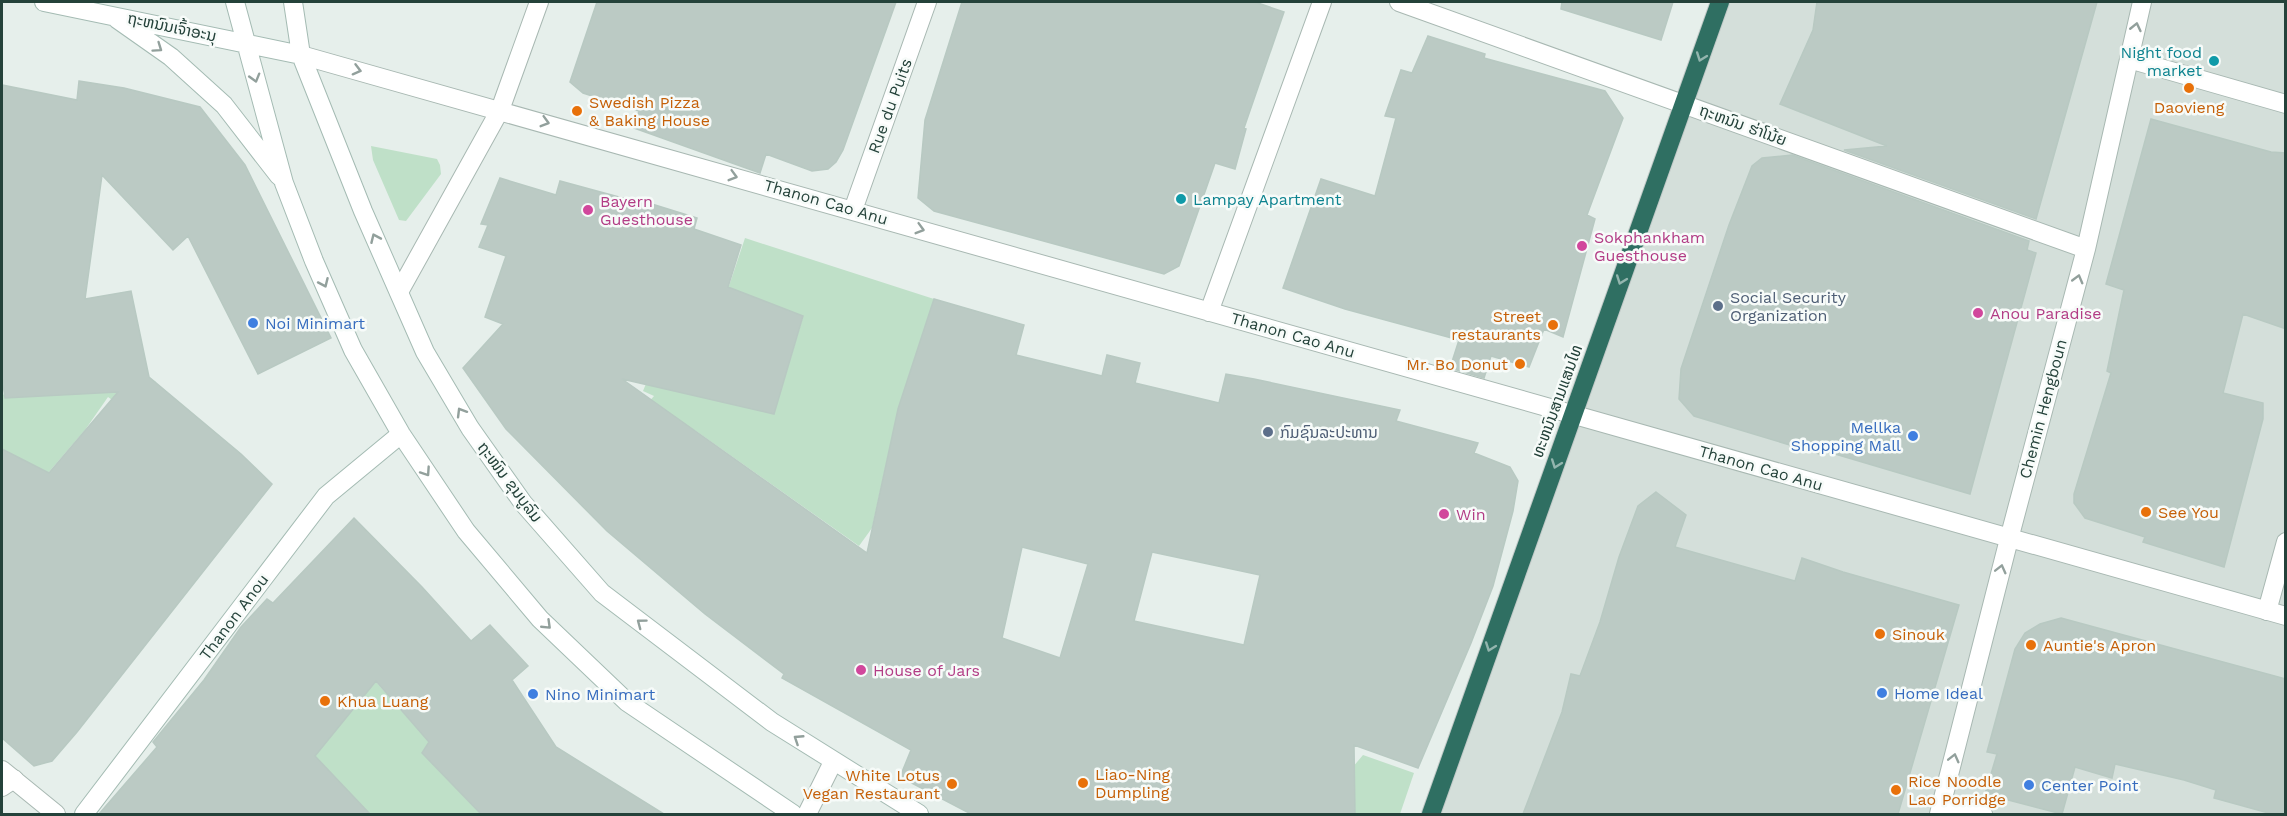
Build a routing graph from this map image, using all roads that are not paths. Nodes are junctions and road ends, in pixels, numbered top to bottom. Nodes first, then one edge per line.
1 (44, 2) edge
2 (234, 2) edge
3 (293, 2) edge
4 (539, 2) edge
5 (927, 2) edge
6 (1322, 2) edge
7 (1399, 2) edge
8 (1720, 2) edge
9 (2142, 2) edge
10 (111, 14) junction
11 (244, 43) junction
12 (301, 55) junction
13 (2129, 59) junction
14 (1684, 104) junction
15 (2286, 104) edge
16 (500, 110) junction
17 (284, 183) junction
18 (853, 210) junction
19 (2086, 249) junction
20 (399, 292) junction
21 (1209, 312) junction
22 (1573, 414) junction
23 (400, 434) junction
24 (2009, 539) junction
25 (2286, 542) edge
26 (2267, 611) junction
27 (2286, 616) edge
28 (833, 762) junction
29 (6, 779) edge
30 (1941, 810) edge
31 (56, 814) edge
32 (84, 814) edge
33 (793, 814) edge
34 (807, 814) edge
35 (919, 814) edge
36 (1431, 814) edge
37 (1983, 814) edge

1 - 10 street, ຖະຫນົນເຈົ້າອະນຸ
2 - 11 street
3 - 12 street, ຖະໜົນ ຂຸນບູລົມ
4 - 16 street
5 - 18 street, Rue du Puits
6 - 21 street
7 - 14 street, ຖະຫນົນ ຮ່າໂນ້ຍ
8 -> 14 highway, ທະຫນົນສາມແສນໄທ
13 -> 9 street, Chemin Hengboun
10 - 11 street, ຖະຫນົນເຈົ້າອະນຸ
10 -> 17 street
11 - 12 street, ຖະຫນົນເຈົ້າອະນຸ
11 -> 17 street
12 -> 16 street, Thanon Cao Anu
20 -> 12 street, ຖະໜົນ ຂຸນບູລົມ
13 - 15 street
13 - 19 street, Chemin Hengboun
14 - 19 street, ຖະຫນົນ ຮ່າໂນ້ຍ
14 -> 22 highway, ທະຫນົນສາມແສນໄທ
16 -> 18 street, Thanon Cao Anu
16 - 20 street
17 -> 23 street
18 -> 21 street, Thanon Cao Anu
24 -> 19 street, Chemin Hengboun
28 -> 20 street, ຖະໜົນ ຂຸນບູລົມ
21 - 22 street, Thanon Cao Anu
22 - 24 street, Thanon Cao Anu
22 -> 36 highway, ທະຫນົນສາມແສນໄທ
23 - 32 street, Thanon Anou
23 -> 33 street
24 - 26 street, Thanon Cao Anu
30 -> 24 street, Chemin Hengboun
25 - 26 street
26 - 27 street, Thanon Cao Anu
28 - 34 street
28 - 35 street, ຖະໜົນ ຂຸນບູລົມ
29 - 31 street
30 - 37 street

